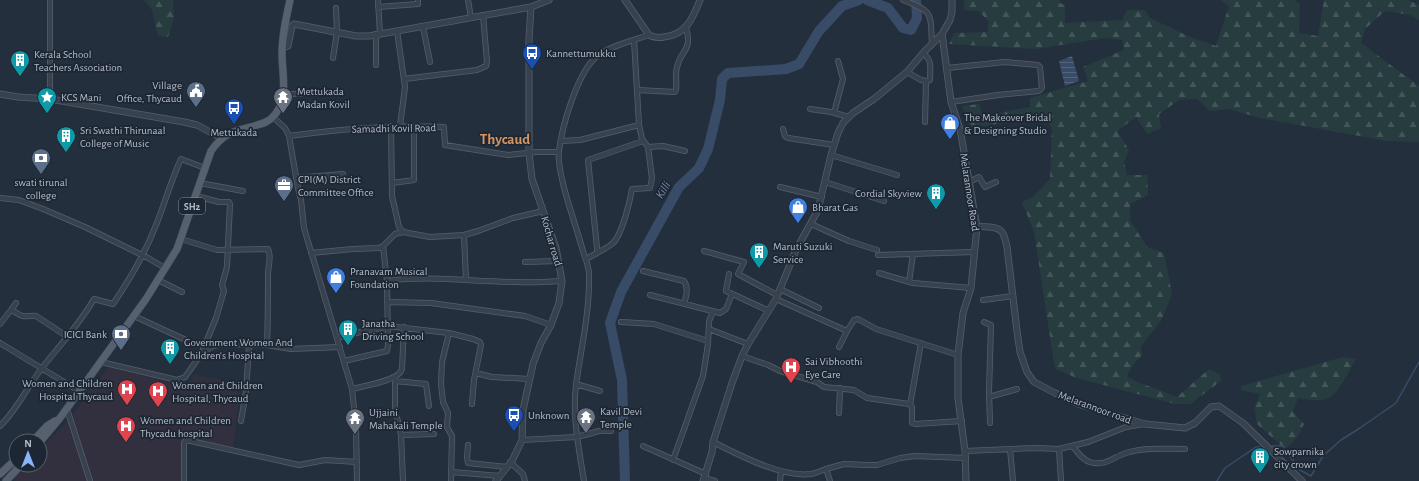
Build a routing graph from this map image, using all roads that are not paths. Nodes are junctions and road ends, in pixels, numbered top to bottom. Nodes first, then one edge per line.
1 (50, 0) edge
2 (290, 0) edge
3 (378, 0) edge
4 (418, 0) edge
5 (468, 0) edge
6 (548, 0) edge
7 (625, 0) edge
8 (700, 0) edge
9 (903, 0) edge
10 (952, 0) edge
11 (541, 1) edge
12 (378, 7) junction
13 (531, 7) junction
14 (336, 8) dead end
15 (483, 15) junction
16 (471, 18) junction
17 (423, 27) junction
18 (686, 28) junction
19 (397, 31) junction
20 (337, 32) junction
21 (378, 34) junction
22 (942, 34) junction
23 (649, 35) junction
24 (634, 40) junction
25 (932, 44) junction
26 (282, 48) junction
27 (923, 53) junction
28 (333, 58) dead end
29 (838, 61) dead end
30 (430, 62) dead end
31 (376, 65) dead end
32 (947, 68) junction
33 (907, 72) junction
34 (404, 79) junction
35 (926, 81) junction
36 (637, 90) junction
37 (317, 92) dead end
38 (0, 94) edge
39 (283, 95) junction
40 (50, 99) junction
41 (951, 102) junction
42 (810, 109) dead end
43 (834, 113) junction
44 (849, 117) junction
45 (274, 118) junction
46 (925, 122) dead end
47 (639, 125) junction
48 (391, 126) junction
49 (400, 126) junction
50 (414, 126) junction
51 (783, 129) dead end
52 (290, 136) junction
53 (221, 138) junction
54 (561, 141) junction
55 (643, 141) junction
56 (834, 146) junction
57 (648, 147) junction
58 (685, 151) dead end
59 (559, 152) junction
60 (529, 153) junction
61 (831, 155) junction
62 (205, 168) junction
63 (343, 174) dead end
64 (898, 175) dead end
65 (296, 178) junction
66 (825, 182) junction
67 (969, 182) junction
68 (996, 182) dead end
69 (200, 183) junction
70 (392, 183) junction
71 (780, 187) dead end
72 (243, 191) dead end
73 (196, 196) junction
74 (822, 197) junction
75 (0, 198) edge
76 (884, 201) dead end
77 (543, 211) junction
78 (811, 224) junction
79 (977, 227) junction
80 (403, 232) junction
81 (464, 235) junction
82 (181, 239) junction
83 (383, 246) junction
84 (228, 250) junction
85 (877, 250) dead end
86 (704, 251) dead end
87 (974, 252) junction
88 (311, 253) junction
89 (597, 253) junction
90 (913, 254) junction
91 (878, 255) dead end
92 (143, 256) junction
93 (586, 259) junction
94 (558, 261) junction
95 (525, 262) dead end
96 (165, 268) junction
97 (643, 271) dead end
98 (880, 273) dead end
99 (729, 274) dead end
100 (158, 280) junction
101 (466, 280) junction
102 (387, 281) junction
103 (562, 281) junction
104 (909, 282) junction
105 (970, 288) junction
106 (182, 292) dead end
107 (732, 294) junction
108 (778, 294) junction
109 (650, 295) dead end
110 (1013, 296) junction
111 (983, 300) dead end
112 (387, 302) junction
113 (16, 303) dead end
114 (684, 304) junction
115 (819, 308) dead end
116 (11, 310) junction
117 (769, 311) junction
118 (713, 312) junction
119 (134, 316) junction
120 (621, 322) dead end
121 (984, 322) dead end
122 (0, 324) edge
123 (551, 325) junction
124 (387, 326) junction
125 (404, 327) junction
126 (709, 329) junction
127 (847, 331) junction
128 (449, 333) junction
129 (68, 337) junction
130 (337, 338) junction
131 (188, 341) dead end
132 (708, 342) junction
133 (0, 343) edge
134 (921, 343) junction
135 (748, 344) junction
136 (267, 345) junction
137 (249, 346) junction
138 (340, 347) junction
139 (839, 348) dead end
140 (202, 352) junction
141 (958, 355) junction
142 (742, 356) junction
143 (344, 361) junction
144 (101, 362) junction
145 (42, 368) junction
146 (476, 374) junction
147 (395, 379) junction
148 (530, 379) junction
149 (576, 384) junction
150 (840, 388) junction
151 (1017, 389) dead end
152 (352, 390) junction
153 (79, 391) junction
154 (600, 391) dead end
155 (989, 397) junction
156 (472, 404) dead end
157 (910, 405) junction
158 (429, 406) dead end
159 (67, 409) junction
160 (839, 413) dead end
161 (60, 418) junction
162 (241, 421) dead end
163 (962, 422) junction
164 (990, 423) dead end
165 (1145, 424) junction
166 (0, 426) edge
167 (611, 431) dead end
168 (40, 433) edge
169 (48, 433) edge
170 (434, 434) dead end
171 (401, 435) junction
172 (576, 437) junction
173 (522, 440) junction
174 (713, 442) junction
175 (468, 445) dead end
176 (643, 446) dead end
177 (1072, 446) junction
178 (1010, 449) junction
179 (1059, 449) junction
180 (1185, 449) dead end
181 (966, 454) junction
182 (672, 460) junction
183 (357, 462) junction
184 (508, 465) junction
185 (8, 466) edge
186 (826, 469) junction
187 (452, 472) junction
188 (781, 472) junction
189 (14, 473) edge
190 (0, 474) edge
191 (704, 478) edge
192 (498, 479) edge
193 (6, 481) edge
194 (90, 481) edge
195 (184, 481) edge
196 (357, 481) edge
197 (403, 481) edge
198 (451, 481) edge
199 (525, 481) edge
200 (584, 481) edge
201 (715, 481) edge
202 (780, 481) edge
203 (830, 481) edge
204 (966, 481) edge
205 (1013, 481) edge
206 (1061, 481) edge
207 (1301, 481) edge

1 - 40 street
2 - 26 main road
3 - 12 street
4 - 12 street
5 - 16 street
6 - 11 street
7 - 23 street
8 - 18 street
9 - 25 street
10 - 22 street
11 - 13 street
12 - 21 street
13 - 15 street
13 - 60 street, Kochar road
14 - 20 street
15 - 16 street
15 - 34 street
16 - 17 street
17 - 19 street
17 - 30 street
18 - 23 street
18 - 36 street
19 - 21 street
19 - 34 street
20 - 21 street
20 - 26 street
20 - 28 street
21 - 31 street
22 - 25 street
22 - 32 street, Melarannoor Road
23 - 24 street
24 - 36 street
24 - 54 street
25 - 27 street
26 - 39 main road
27 - 33 street
27 - 35 street
29 - 43 street
32 - 41 street, Melarannoor Road
32 - 41 street
33 - 35 street
33 - 44 street
34 - 49 street
35 - 46 street
36 - 47 street
37 - 39 street
38 - 40 street
39 - 45 main road
40 - 53 street
41 - 67 street, Melarannoor Road
42 - 43 street
43 - 44 street
44 - 56 street
45 - 52 street
45 - 53 main road, SH2
47 - 54 street
47 - 55 street
48 - 49 street, Samadhi Kovil Road
48 - 52 street, Samadhi Kovil Road
48 - 70 street
49 - 50 street, Samadhi Kovil Road
50 - 60 street, Samadhi Kovil Road
50 - 70 street
51 - 56 street
52 - 65 street
53 - 62 main road, SH2
54 - 59 street
55 - 57 street
55 - 89 street
56 - 61 street
57 - 58 street
57 - 89 street
59 - 60 street
59 - 93 street
60 - 77 street, Kochar road
61 - 64 street
61 - 66 street
62 - 69 main road, SH2
62 - 92 street
63 - 65 street
65 - 88 street
66 - 74 street
66 - 76 street
67 - 68 street
67 - 79 street, Melarannoor Road
69 - 72 street
69 - 73 main road, SH2
70 - 80 street
71 - 74 street
73 - 82 main road, SH2
73 - 84 street
74 - 78 street
75 - 92 street
77 - 81 street
77 - 94 street, Kochar road
78 - 85 street
78 - 108 street
79 - 87 street, Melarannoor Road
79 - 110 street, Melarannoor road
80 - 81 street
80 - 83 street
81 - 101 street
82 - 84 street
82 - 96 main road, SH2
83 - 88 street
83 - 102 street
84 - 136 street
84 - 140 street
86 - 108 street
87 - 90 street
87 - 105 street, Melarannoor Road
88 - 130 street
89 - 93 street
90 - 91 street
90 - 104 street
92 - 96 street
92 - 129 street
93 - 149 street
94 - 95 street
94 - 103 street, Kochar road
96 - 100 main road, SH2
97 - 114 street
98 - 104 street
99 - 107 street
100 - 106 street
100 - 119 main road, SH2
101 - 102 street
101 - 103 street
102 - 112 street
103 - 123 street, Kochar road
104 - 105 street
105 - 141 street, Melarannoor Road
107 - 117 street
107 - 118 street
108 - 115 street
108 - 117 street
108 - 127 street
109 - 114 street
110 - 111 street
110 - 165 street, Melarannoor road
112 - 123 street
112 - 124 street
113 - 116 street
114 - 118 street
116 - 122 street
116 - 129 street
117 - 135 street
118 - 126 street
119 - 131 street
119 - 144 main road, SH2
120 - 132 street
121 - 155 street
123 - 148 street, Kochar road
124 - 125 street
124 - 130 street
124 - 143 street
125 - 128 street
125 - 147 street
126 - 132 street
126 - 135 street
127 - 134 street
127 - 139 street
128 - 146 street
128 - 187 street
129 - 145 street
130 - 138 street
132 - 182 street
133 - 145 street
134 - 141 street
134 - 157 street
135 - 142 street
136 - 137 street
136 - 138 street
137 - 140 street
137 - 162 street
138 - 143 street
140 - 144 street
141 - 163 street, Melarannoor Road
142 - 150 street
142 - 174 street
143 - 152 street
144 - 153 main road, SH2
145 - 153 street
145 - 166 street
146 - 148 street
146 - 156 street
147 - 152 street
147 - 158 street
147 - 171 street
148 - 173 street, Kochar road
149 - 154 street
149 - 172 street
150 - 157 street
150 - 160 street
151 - 155 street
152 - 183 street
153 - 159 main road, SH2
155 - 164 street
157 - 163 street
159 - 161 main road, SH2
159 - 194 street
161 - 168 main road
161 - 169 main road, SH2
163 - 181 street, Melarannoor Road
165 - 177 street
165 - 207 street, Melarannoor road
167 - 172 street
170 - 171 street
171 - 197 street
172 - 173 street
172 - 200 street
173 - 184 street, Kochar road
174 - 188 street
174 - 191 street
175 - 184 street
176 - 182 street
177 - 179 street
177 - 180 street
178 - 179 street
178 - 181 street
178 - 205 street
179 - 206 street
181 - 186 street
181 - 204 street, Melarannoor Road
182 - 191 street
183 - 195 street
183 - 196 street
184 - 192 street, Kochar road
184 - 199 street
185 - 190 main road
186 - 188 street
186 - 203 street
187 - 192 street
187 - 198 street
188 - 202 street
189 - 193 main road
191 - 201 street

